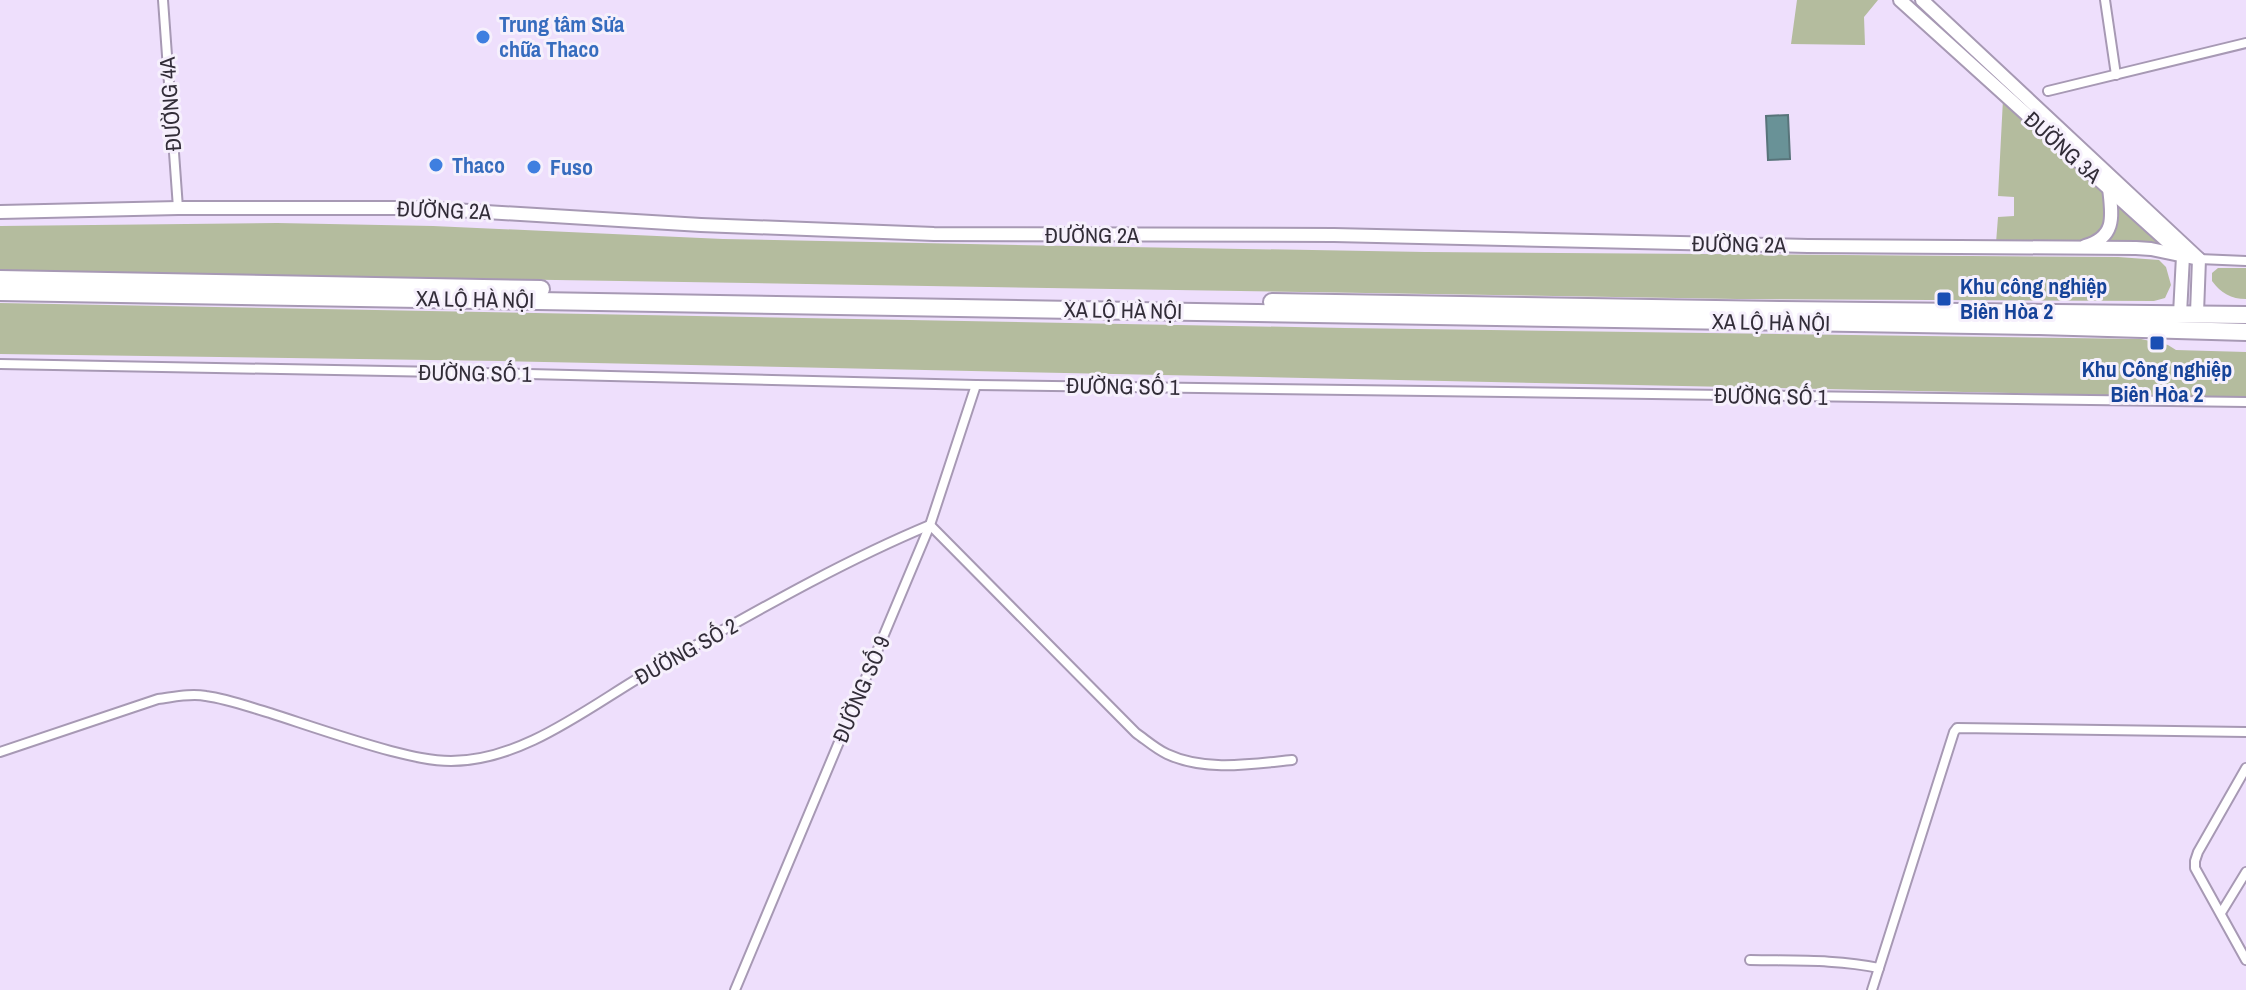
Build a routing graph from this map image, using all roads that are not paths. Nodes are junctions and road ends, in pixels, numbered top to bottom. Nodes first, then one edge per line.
1 (163, 0) edge
2 (1900, 0) edge
3 (1922, 0) edge
4 (2105, 0) edge
5 (2246, 43) edge
6 (2116, 75) junction
7 (2048, 91) dead end
8 (2109, 188) junction
9 (178, 208) junction
10 (0, 212) edge
11 (2076, 248) junction
12 (2183, 256) junction
13 (2199, 259) junction
14 (2246, 261) edge
15 (0, 279) edge
16 (0, 292) edge
17 (2188, 314) junction
18 (2246, 315) edge
19 (2246, 332) edge
20 (0, 364) edge
21 (976, 385) junction
22 (2246, 402) edge
23 (930, 525) junction
24 (2246, 732) edge
25 (0, 752) edge
26 (1292, 760) dead end
27 (2246, 768) edge
28 (2246, 872) edge
29 (2221, 913) junction
30 (1750, 960) dead end
31 (2246, 960) edge
32 (1879, 968) junction
33 (735, 990) edge
34 (1872, 990) edge

1 - 9 street, ĐƯỜNG 4A
2 - 8 street, ĐƯỜNG 3A
3 - 13 street, ĐƯỜNG 3A
4 - 6 street
5 - 6 street
6 - 7 street
8 - 11 street
8 - 12 street, ĐƯỜNG 3A
9 - 10 street, ĐƯỜNG 2A
9 - 11 street, ĐƯỜNG 2A
11 - 12 street, ĐƯỜNG 2A
12 - 13 street, ĐƯỜNG 2A
12 - 17 street
13 - 14 street
13 - 17 street
15 - 17 highway, XA LỘ HÀ NỘI
16 - 19 highway, XA LỘ HÀ NỘI
17 - 18 highway, XA LỘ HÀ NỘI
20 - 21 street, ĐƯỜNG SỐ 1
21 - 22 street, ĐƯỜNG SỐ 1
21 - 23 street, ĐƯỜNG SỐ 9
23 - 25 street, ĐƯỜNG SỐ 2
23 - 26 street
23 - 33 street, ĐƯỜNG SỐ 9
24 - 32 street
27 - 29 street
28 - 29 street
29 - 31 street
30 - 32 street
32 - 34 street

